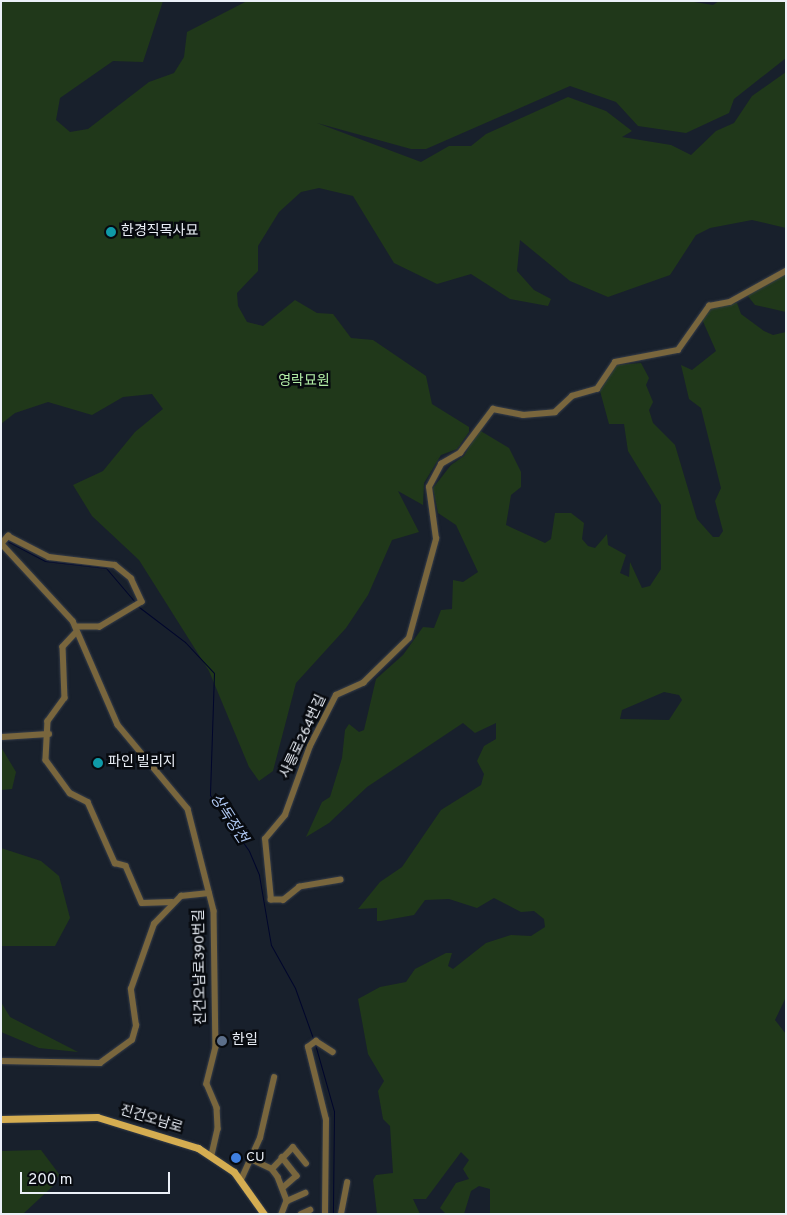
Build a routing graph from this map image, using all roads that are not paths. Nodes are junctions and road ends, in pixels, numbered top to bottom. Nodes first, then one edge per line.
1 (786, 271) edge
2 (3, 541) edge
3 (76, 630) junction
4 (48, 734) junction
5 (1, 737) edge
6 (342, 880) dead end
7 (209, 893) junction
8 (172, 902) junction
9 (333, 1052) dead end
10 (1, 1061) edge
11 (274, 1078) dead end
12 (1, 1119) edge
13 (212, 1155) junction
14 (282, 1157) junction
15 (251, 1159) junction
16 (306, 1163) dead end
17 (272, 1168) junction
18 (242, 1180) junction
19 (347, 1183) dead end
20 (283, 1188) junction
21 (304, 1193) dead end
22 (287, 1201) junction
23 (310, 1210) dead end
24 (264, 1214) edge
25 (282, 1214) edge
26 (301, 1214) edge
27 (326, 1214) edge
28 (342, 1214) edge

1 - 6 street, 사릉로264번길
2 - 3 street, 진건오남로390번길
2 - 3 street
3 - 4 street
3 - 7 street, 진건오남로390번길
4 - 5 street
4 - 8 street
7 - 8 street
7 - 13 street, 진건오남로390번길
8 - 10 street
9 - 27 street
11 - 15 street
12 - 13 main road, 진건오남로
13 - 18 main road, 진건오남로
14 - 16 street
14 - 17 street
14 - 20 street
15 - 17 street
15 - 18 street
17 - 20 street
18 - 24 main road, 진건오남로
19 - 28 street
20 - 22 street
21 - 22 street
22 - 25 street
23 - 26 street

